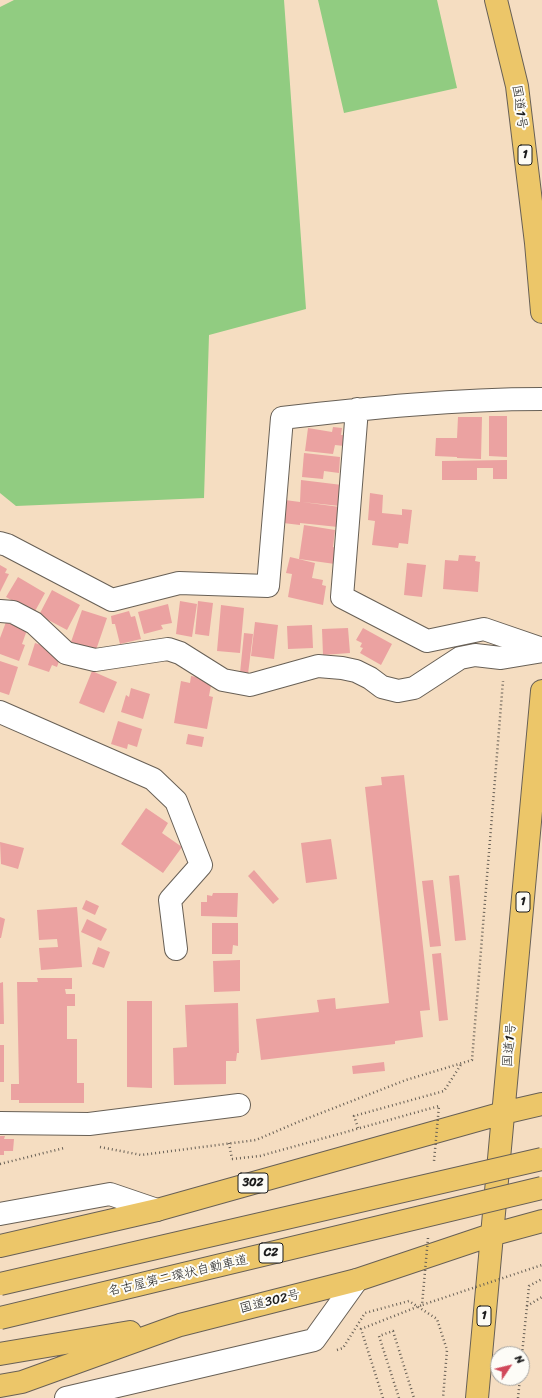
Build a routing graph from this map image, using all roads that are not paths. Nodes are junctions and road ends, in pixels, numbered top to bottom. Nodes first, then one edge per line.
1 (496, 0) edge
2 (542, 312) edge
3 (542, 399) edge
4 (357, 409) junction
5 (0, 543) edge
6 (0, 611) edge
7 (542, 650) edge
8 (542, 691) edge
9 (0, 712) edge
10 (176, 949) dead end
11 (542, 1104) edge
12 (239, 1105) dead end
13 (503, 1113) junction
14 (0, 1124) edge
15 (542, 1159) edge
16 (542, 1188) edge
17 (157, 1210) junction
18 (0, 1214) edge
19 (542, 1221) edge
20 (491, 1235) junction
21 (0, 1246) edge
22 (357, 1280) junction
23 (0, 1284) edge
24 (0, 1318) edge
25 (180, 1324) junction
26 (0, 1354) edge
27 (0, 1386) edge
28 (66, 1398) edge
29 (477, 1398) edge

1 - 2 highway, 国道1号 / 1
3 - 4 street
4 - 5 street
4 - 7 street
6 - 7 street
8 - 13 highway, 国道1号 / 1
9 - 10 street
11 - 13 highway, 302
12 - 14 street
13 - 17 highway, 302
13 - 20 highway, 国道1号 / 1
15 - 23 highway, C2, bridge
16 - 24 highway, 名古屋第二環状自動車道 / C2, bridge
17 - 18 street
17 - 21 highway, 302
19 - 20 highway, 国道302号
20 - 22 highway, 国道302号
20 - 29 highway, 国道1号 / 1
22 - 25 highway, 国道302号
22 - 28 street
25 - 26 highway
25 - 27 highway, 国道302号

